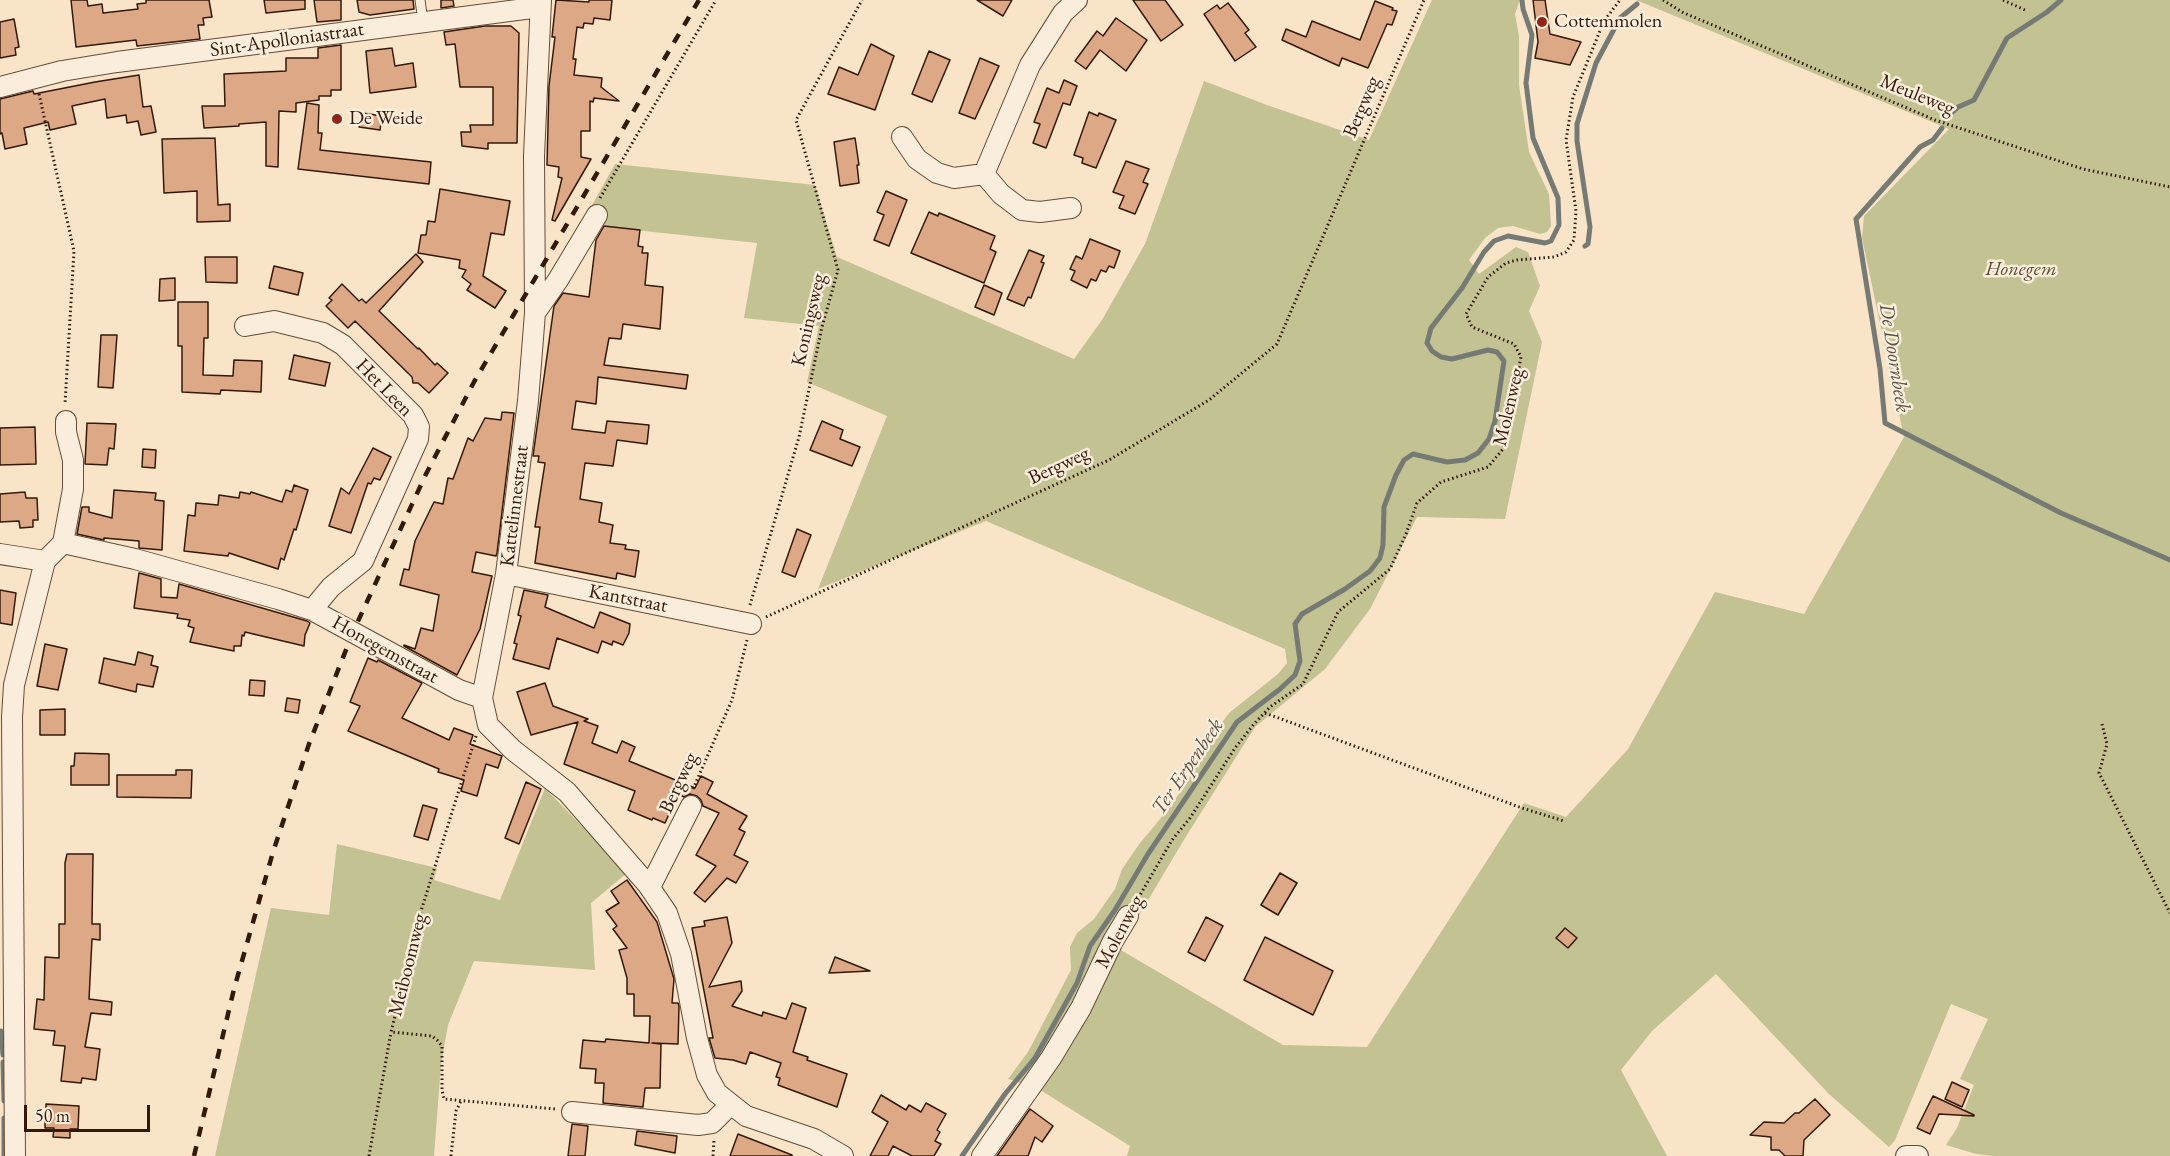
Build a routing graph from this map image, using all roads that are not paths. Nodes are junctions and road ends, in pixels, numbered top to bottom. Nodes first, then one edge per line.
1 (420, 0) edge
2 (1077, 0) edge
3 (540, 3) edge
4 (423, 21) junction
5 (0, 87) edge
6 (902, 137) dead end
7 (984, 174) junction
8 (1071, 208) dead end
9 (597, 215) road end
10 (535, 313) junction
11 (245, 326) dead end
12 (66, 421) road end
13 (63, 543) junction
14 (0, 554) edge
15 (45, 561) junction
16 (506, 574) junction
17 (312, 610) junction
18 (751, 624) road end
19 (482, 698) junction
20 (691, 799) road end
21 (650, 887) junction
22 (1128, 916) road end
23 (730, 1105) junction
24 (572, 1112) road end
25 (15, 1156) edge
26 (843, 1156) edge
27 (982, 1156) edge
28 (1906, 1156) edge
29 (1918, 1156) edge

1 - 4 lane
2 - 7 street
3 - 4 street, Sint-Apolloniastraat
3 - 10 street, Kattelinnestraat
4 - 5 street, Sint-Apolloniastraat
6 - 7 street
7 - 8 street
9 - 10 street
10 - 16 street, Kattelinnestraat
11 - 17 street, Het Leen
12 - 13 street
13 - 15 street
13 - 17 street, Honegemstraat
14 - 15 street
15 - 25 street
16 - 18 street, Kantstraat
16 - 19 street, Kattelinnestraat
17 - 19 street, Honegemstraat
19 - 21 street
20 - 21 street
21 - 23 street
22 - 27 street, Molenweg
23 - 24 street
23 - 26 street
28 - 29 street

